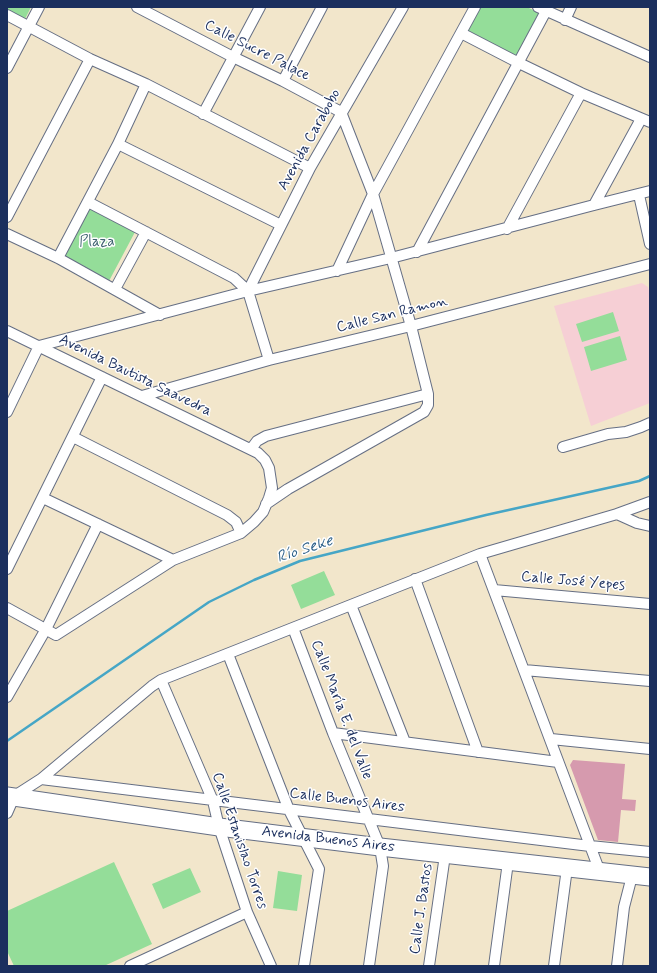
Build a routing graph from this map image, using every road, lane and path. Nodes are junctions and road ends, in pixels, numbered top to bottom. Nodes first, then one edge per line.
1 (39, 7) edge
2 (137, 7) edge
3 (260, 7) edge
4 (322, 7) edge
5 (403, 7) edge
6 (475, 7) edge
7 (571, 7) edge
8 (542, 9) edge
9 (7, 15) edge
10 (566, 20) junction
11 (29, 26) junction
12 (461, 33) junction
13 (233, 57) junction
14 (650, 57) edge
15 (90, 59) junction
16 (519, 63) junction
17 (7, 68) edge
18 (283, 81) junction
19 (146, 84) junction
20 (582, 93) junction
21 (341, 112) junction
22 (202, 114) junction
23 (645, 120) edge
24 (118, 144) junction
25 (310, 168) junction
26 (650, 191) edge
27 (373, 194) junction
28 (639, 194) junction
29 (88, 202) junction
30 (594, 205) junction
31 (7, 217) edge
32 (281, 225) junction
33 (507, 229) junction
34 (146, 232) junction
35 (7, 234) edge
36 (650, 244) edge
37 (417, 252) junction
38 (58, 258) junction
39 (391, 258) junction
40 (650, 264) edge
41 (337, 271) junction
42 (116, 289) junction
43 (248, 291) junction
44 (160, 314) junction
45 (411, 326) junction
46 (7, 331) edge
47 (39, 346) junction
48 (269, 360) junction
49 (102, 377) junction
50 (428, 394) junction
51 (142, 396) junction
52 (7, 412) edge
53 (650, 423) edge
54 (72, 437) junction
55 (562, 447) dead end
56 (251, 449) junction
57 (43, 498) junction
58 (650, 502) edge
59 (266, 504) junction
60 (617, 514) junction
61 (98, 524) junction
62 (650, 526) edge
63 (241, 533) junction
64 (480, 554) junction
65 (173, 560) junction
66 (7, 569) edge
67 (415, 579) junction
68 (494, 590) junction
69 (650, 604) edge
70 (351, 605) junction
71 (7, 608) edge
72 (293, 628) junction
73 (46, 629) junction
74 (228, 654) junction
75 (524, 670) junction
76 (161, 680) junction
77 (650, 681) edge
78 (7, 697) edge
79 (333, 733) junction
80 (551, 739) junction
81 (405, 742) junction
82 (650, 749) edge
83 (478, 752) junction
84 (558, 762) junction
85 (41, 779) junction
86 (9, 798) edge
87 (213, 801) junction
88 (290, 810) junction
89 (7, 813) edge
90 (368, 819) junction
91 (219, 827) junction
92 (302, 836) junction
93 (590, 846) junction
94 (380, 847) junction
95 (650, 852) edge
96 (445, 855) junction
97 (508, 862) junction
98 (567, 868) junction
99 (600, 872) junction
100 (632, 876) junction
101 (650, 877) edge
102 (247, 912) junction
103 (137, 965) edge
104 (271, 966) edge
105 (304, 966) edge
106 (369, 966) edge
107 (429, 966) edge
108 (494, 966) edge
109 (554, 966) edge
110 (617, 966) edge

1 - 11 street
2 - 13 street, Calle Sucre Palace
3 - 13 street
4 - 18 street
5 - 21 street, Avenida Carabobo
6 - 12 street
7 - 10 street
8 - 10 street
8 - 16 street
9 - 11 street
10 - 14 street
11 - 15 street
11 - 17 street
12 - 16 street
12 - 27 street
13 - 18 street, Calle Sucre Palace
13 - 22 street
15 - 19 street
15 - 31 street
16 - 20 street
16 - 37 street
18 - 21 street, Calle Sucre Palace
19 - 22 street
19 - 24 street
20 - 23 street
20 - 33 street
21 - 25 street, Avenida Carabobo
21 - 27 street
22 - 25 street
23 - 30 street
24 - 29 street
24 - 32 street
25 - 32 street, Avenida Carabobo
26 - 28 street
27 - 39 street
27 - 41 street
28 - 30 street
28 - 36 street
29 - 34 street
29 - 38 street
30 - 33 street
32 - 43 street, Avenida Carabobo
33 - 37 street
34 - 42 street
34 - 43 street
35 - 38 street
37 - 39 street
38 - 42 street
39 - 41 street
39 - 45 street
40 - 45 street, Calle San Ramon
41 - 43 street
42 - 44 street
43 - 44 street
43 - 48 street
44 - 47 street
45 - 48 street, Calle San Ramon
45 - 50 street
46 - 47 street, Avenida Bautista Saavedra
47 - 49 street, Avenida Bautista Saavedra
47 - 52 street
48 - 51 street, Calle San Ramon
49 - 51 street, Avenida Bautista Saavedra
49 - 54 street
50 - 56 street
50 - 59 street
51 - 56 street, Avenida Bautista Saavedra
53 - 55 street
54 - 57 street
54 - 63 street
56 - 59 street, Avenida Bautista Saavedra
57 - 61 street
57 - 66 street
58 - 60 street
59 - 63 street
60 - 62 street
60 - 64 street
61 - 65 street
61 - 73 street
63 - 65 street
64 - 67 street
64 - 68 street
65 - 73 street
67 - 70 street
67 - 83 street
68 - 69 street, Calle José Yepes
68 - 75 street
70 - 72 street
70 - 81 street
71 - 73 street
72 - 74 street
72 - 79 street, Calle María E. del Valle
73 - 78 street
74 - 76 street
74 - 88 street
75 - 77 street
75 - 80 street
76 - 85 street
76 - 87 street, Calle Estanislao Torres
79 - 81 street
79 - 90 street, Calle María E. del Valle
80 - 82 street
80 - 84 street
81 - 83 street
83 - 84 street
84 - 93 street
85 - 86 street
85 - 87 street, Calle Buenos Aires
86 - 89 street
86 - 91 highway, Avenida Buenos Aires
87 - 88 street, Calle Buenos Aires
87 - 91 street, Calle Estanislao Torres
88 - 90 street, Calle Buenos Aires
88 - 92 street
90 - 93 street, Calle Buenos Aires
90 - 94 street, Calle María E. del Valle
91 - 92 highway, Avenida Buenos Aires
91 - 102 street, Calle Estanislao Torres
92 - 94 highway, Avenida Buenos Aires
92 - 105 street
93 - 95 street, Calle Buenos Aires
93 - 99 street
94 - 96 highway, Avenida Buenos Aires
94 - 106 street, Calle María E. del Valle
96 - 97 highway, Avenida Buenos Aires
96 - 107 street, Calle J. Bastos
97 - 98 highway, Avenida Buenos Aires
97 - 108 street
98 - 99 highway, Avenida Buenos Aires
98 - 109 street
99 - 100 highway, Avenida Buenos Aires
100 - 101 highway, Avenida Buenos Aires
100 - 110 street
102 - 103 street
102 - 104 street, Calle Estanislao Torres

